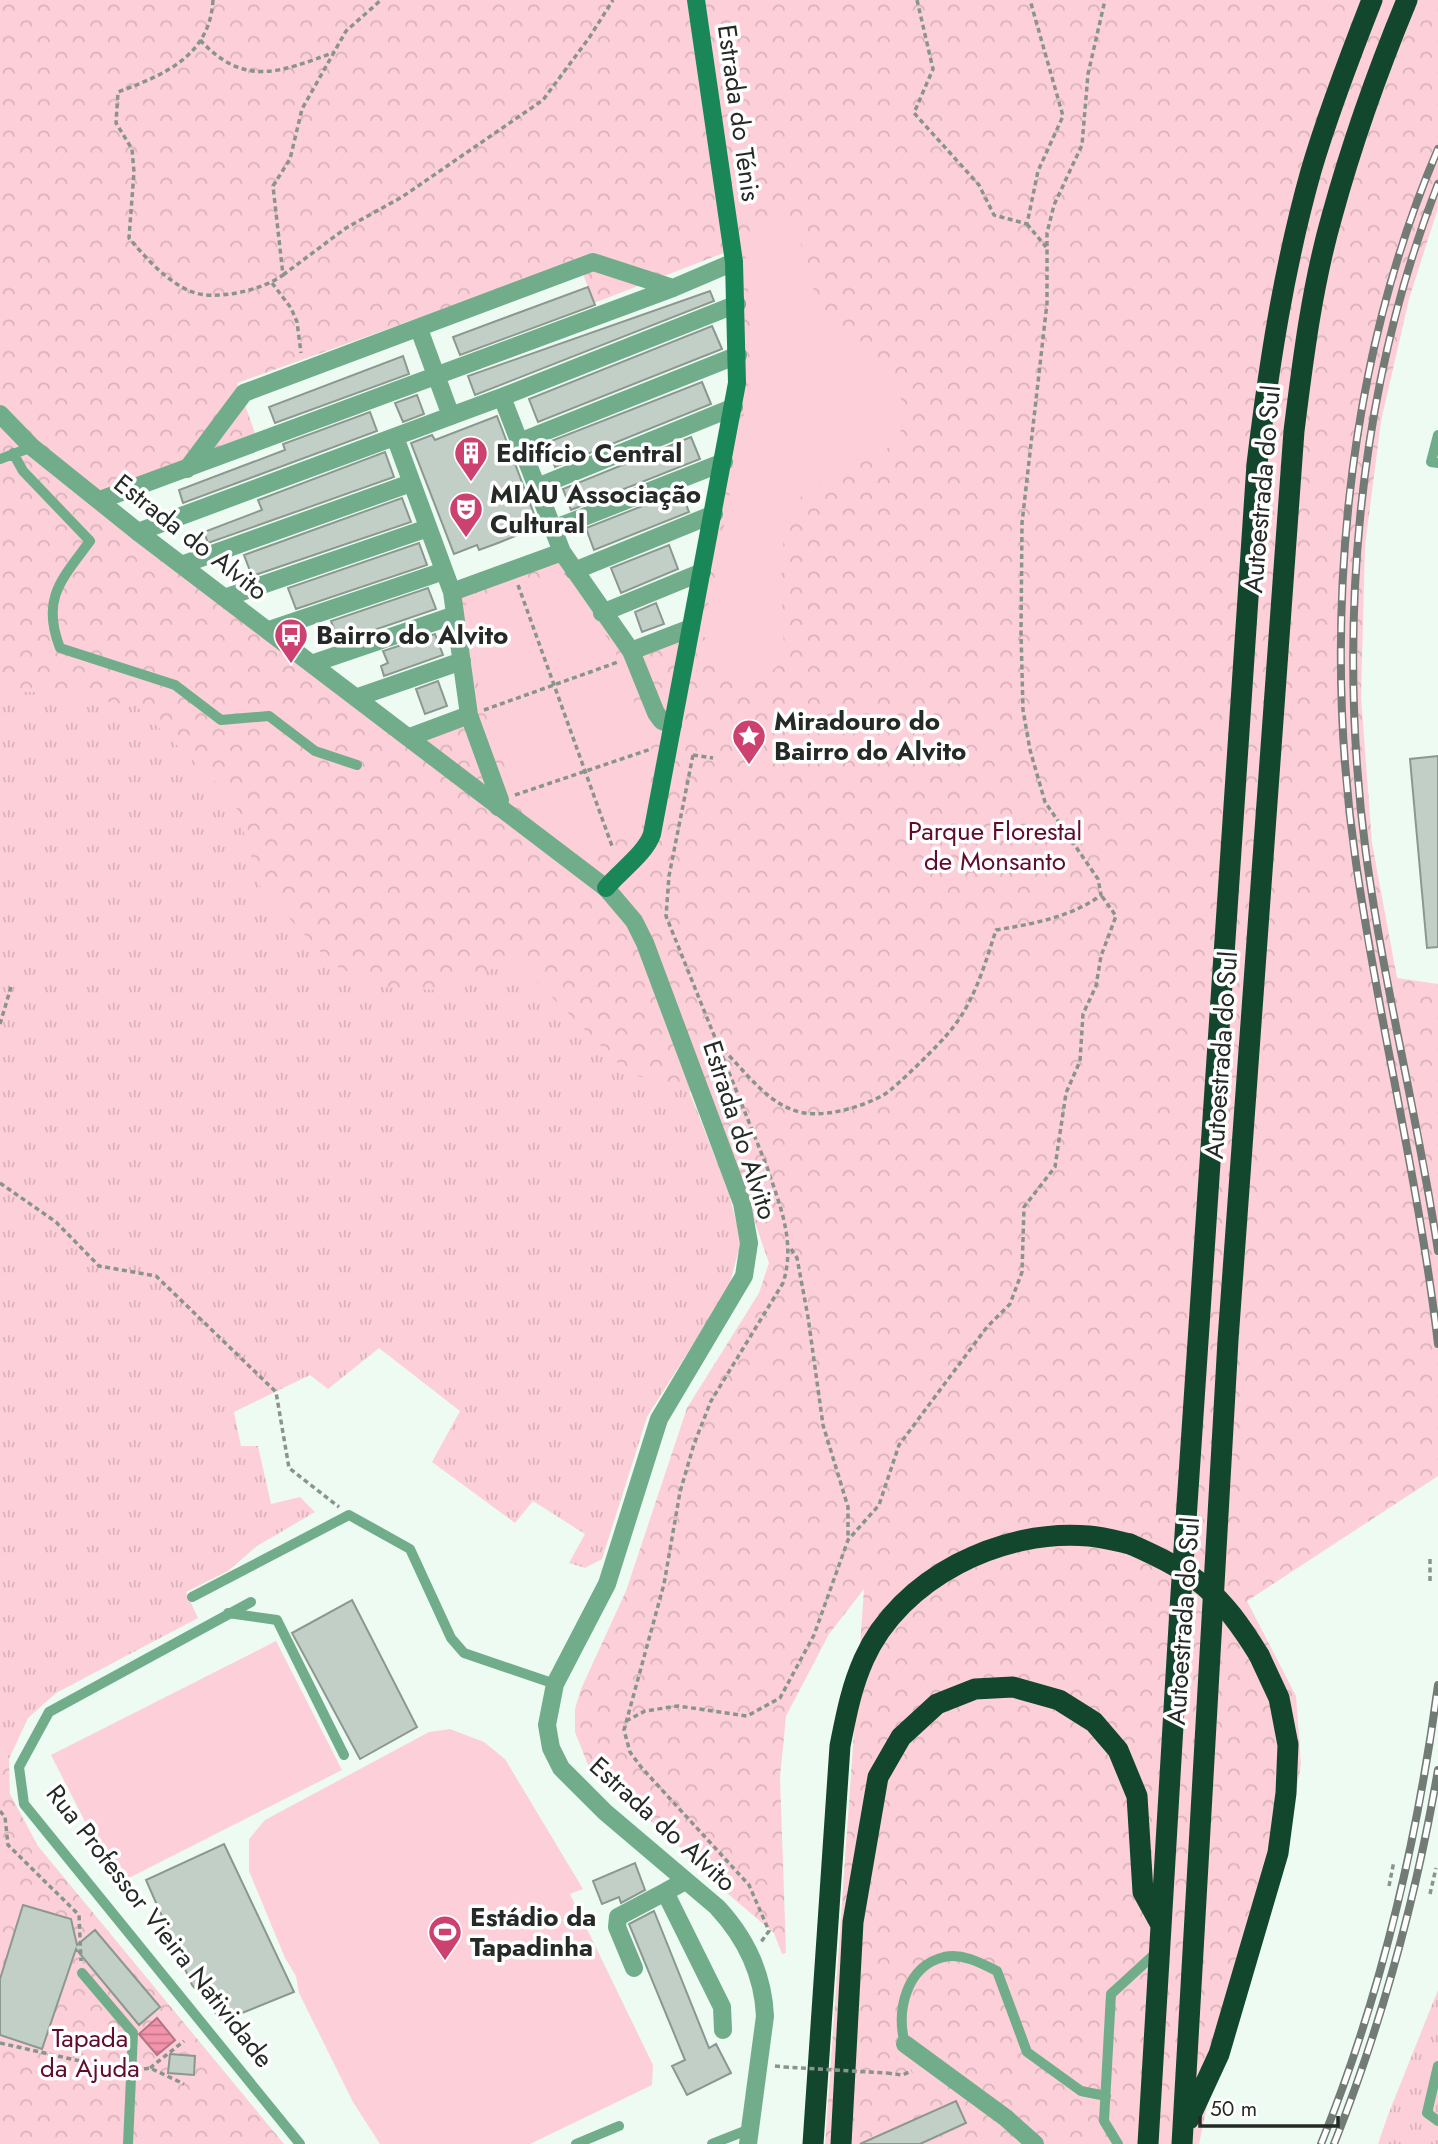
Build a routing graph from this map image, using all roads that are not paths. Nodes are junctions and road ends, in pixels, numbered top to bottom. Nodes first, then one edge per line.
1 (696, 0) edge
2 (1372, 0) edge
3 (1407, 0) edge
4 (734, 262) junction
5 (673, 288) junction
6 (737, 304) junction
7 (419, 329) junction
8 (738, 355) junction
9 (437, 376) junction
10 (502, 397) junction
11 (734, 407) junction
12 (0, 414) edge
13 (452, 416) junction
14 (1438, 435) edge
15 (395, 437) junction
16 (519, 442) junction
17 (32, 447) junction
18 (13, 453) junction
19 (0, 459) edge
20 (724, 462) junction
21 (1438, 463) edge
22 (187, 469) junction
23 (411, 483) junction
24 (537, 488) junction
25 (100, 500) junction
26 (714, 514) junction
27 (428, 528) junction
28 (553, 529) junction
29 (138, 532) junction
30 (562, 552) junction
31 (184, 564) junction
32 (444, 571) junction
33 (575, 571) junction
34 (702, 572) junction
35 (452, 592) junction
36 (227, 597) junction
37 (602, 613) junction
38 (455, 615) junction
39 (691, 628) junction
40 (269, 630) junction
41 (626, 656) junction
42 (462, 661) junction
43 (314, 663) junction
44 (358, 697) junction
45 (469, 716) junction
46 (673, 725) junction
47 (410, 737) junction
48 (357, 765) dead end
49 (499, 804) junction
50 (606, 888) junction
51 (192, 1597) dead end
52 (251, 1602) dead end
53 (229, 1614) junction
54 (555, 1684) junction
55 (344, 1755) dead end
56 (685, 1881) junction
57 (665, 1892) junction
58 (1161, 1926) junction
59 (1160, 1949) junction
60 (634, 1968) dead end
61 (82, 1973) road end
62 (723, 2030) dead end
63 (905, 2044) joint
64 (1438, 2066) edge
65 (1106, 2096) junction
66 (1438, 2121) edge
67 (619, 2126) dead end
68 (749, 2137) edge
69 (1183, 2137) edge
70 (128, 2144) edge
71 (300, 2144) edge
72 (576, 2144) edge
73 (712, 2144) edge
74 (813, 2144) edge
75 (841, 2144) edge
76 (1035, 2144) edge
77 (1118, 2144) edge
78 (1148, 2144) edge

1 - 4 main road, Estrada do Ténis
2 - 58 highway, Autoestrada do Sul
3 - 69 highway, Autoestrada do Sul
4 - 5 street
4 - 6 main road, Estrada do Ténis
5 - 7 street
5 - 9 street
6 - 8 main road, Estrada do Ténis
6 - 10 street
7 - 9 street
7 - 22 street
8 - 11 main road, Estrada do Ténis
8 - 16 street
9 - 13 street
9 - 22 street
10 - 13 street
10 - 16 street
11 - 20 main road, Estrada do Ténis
11 - 24 street
12 - 17 street, Estrada do Alvito
13 - 15 street
14 - 21 lane
15 - 23 street
15 - 29 street
16 - 24 street
17 - 18 lane
17 - 25 street, Estrada do Alvito
18 - 19 lane
18 - 48 lane
20 - 26 main road, Estrada do Ténis
20 - 28 street
22 - 25 street
23 - 27 street
23 - 31 street
24 - 28 street
25 - 29 street, Estrada do Alvito
26 - 33 street
26 - 34 main road, Estrada do Ténis
27 - 32 street
27 - 36 street
28 - 30 street
29 - 31 street, Estrada do Alvito
30 - 33 street
30 - 35 street
31 - 36 street, Estrada do Alvito
32 - 35 street
32 - 40 street
33 - 37 street
34 - 37 street
34 - 39 main road, Estrada do Ténis
35 - 38 street
36 - 40 street, Estrada do Alvito
37 - 41 street
38 - 42 street
38 - 43 street
39 - 41 street
39 - 46 main road, Estrada do Ténis
40 - 43 street, Estrada do Alvito
41 - 46 street
42 - 44 street
42 - 45 street
43 - 44 street, Estrada do Alvito
44 - 47 street, Estrada do Alvito
45 - 47 street
45 - 49 street
46 - 50 main road, Estrada do Ténis
47 - 49 street, Estrada do Alvito
49 - 50 street, Estrada do Alvito
50 - 54 street, Estrada do Alvito
51 - 54 lane
52 - 53 lane, Rua Professor Vieira Natividade
53 - 55 lane
53 - 71 lane, Rua Professor Vieira Natividade
54 - 56 street, Estrada do Alvito
56 - 57 street
56 - 68 street, Estrada do Alvito
57 - 60 street
57 - 62 street
58 - 59 highway, Autoestrada do Sul
58 - 75 highway
59 - 65 lane
59 - 78 highway, Autoestrada do Sul
61 - 70 lane
63 - 65 lane
63 - 76 street
64 - 66 lane
65 - 77 lane
67 - 72 lane
68 - 73 lane
69 - 74 highway, bridge

